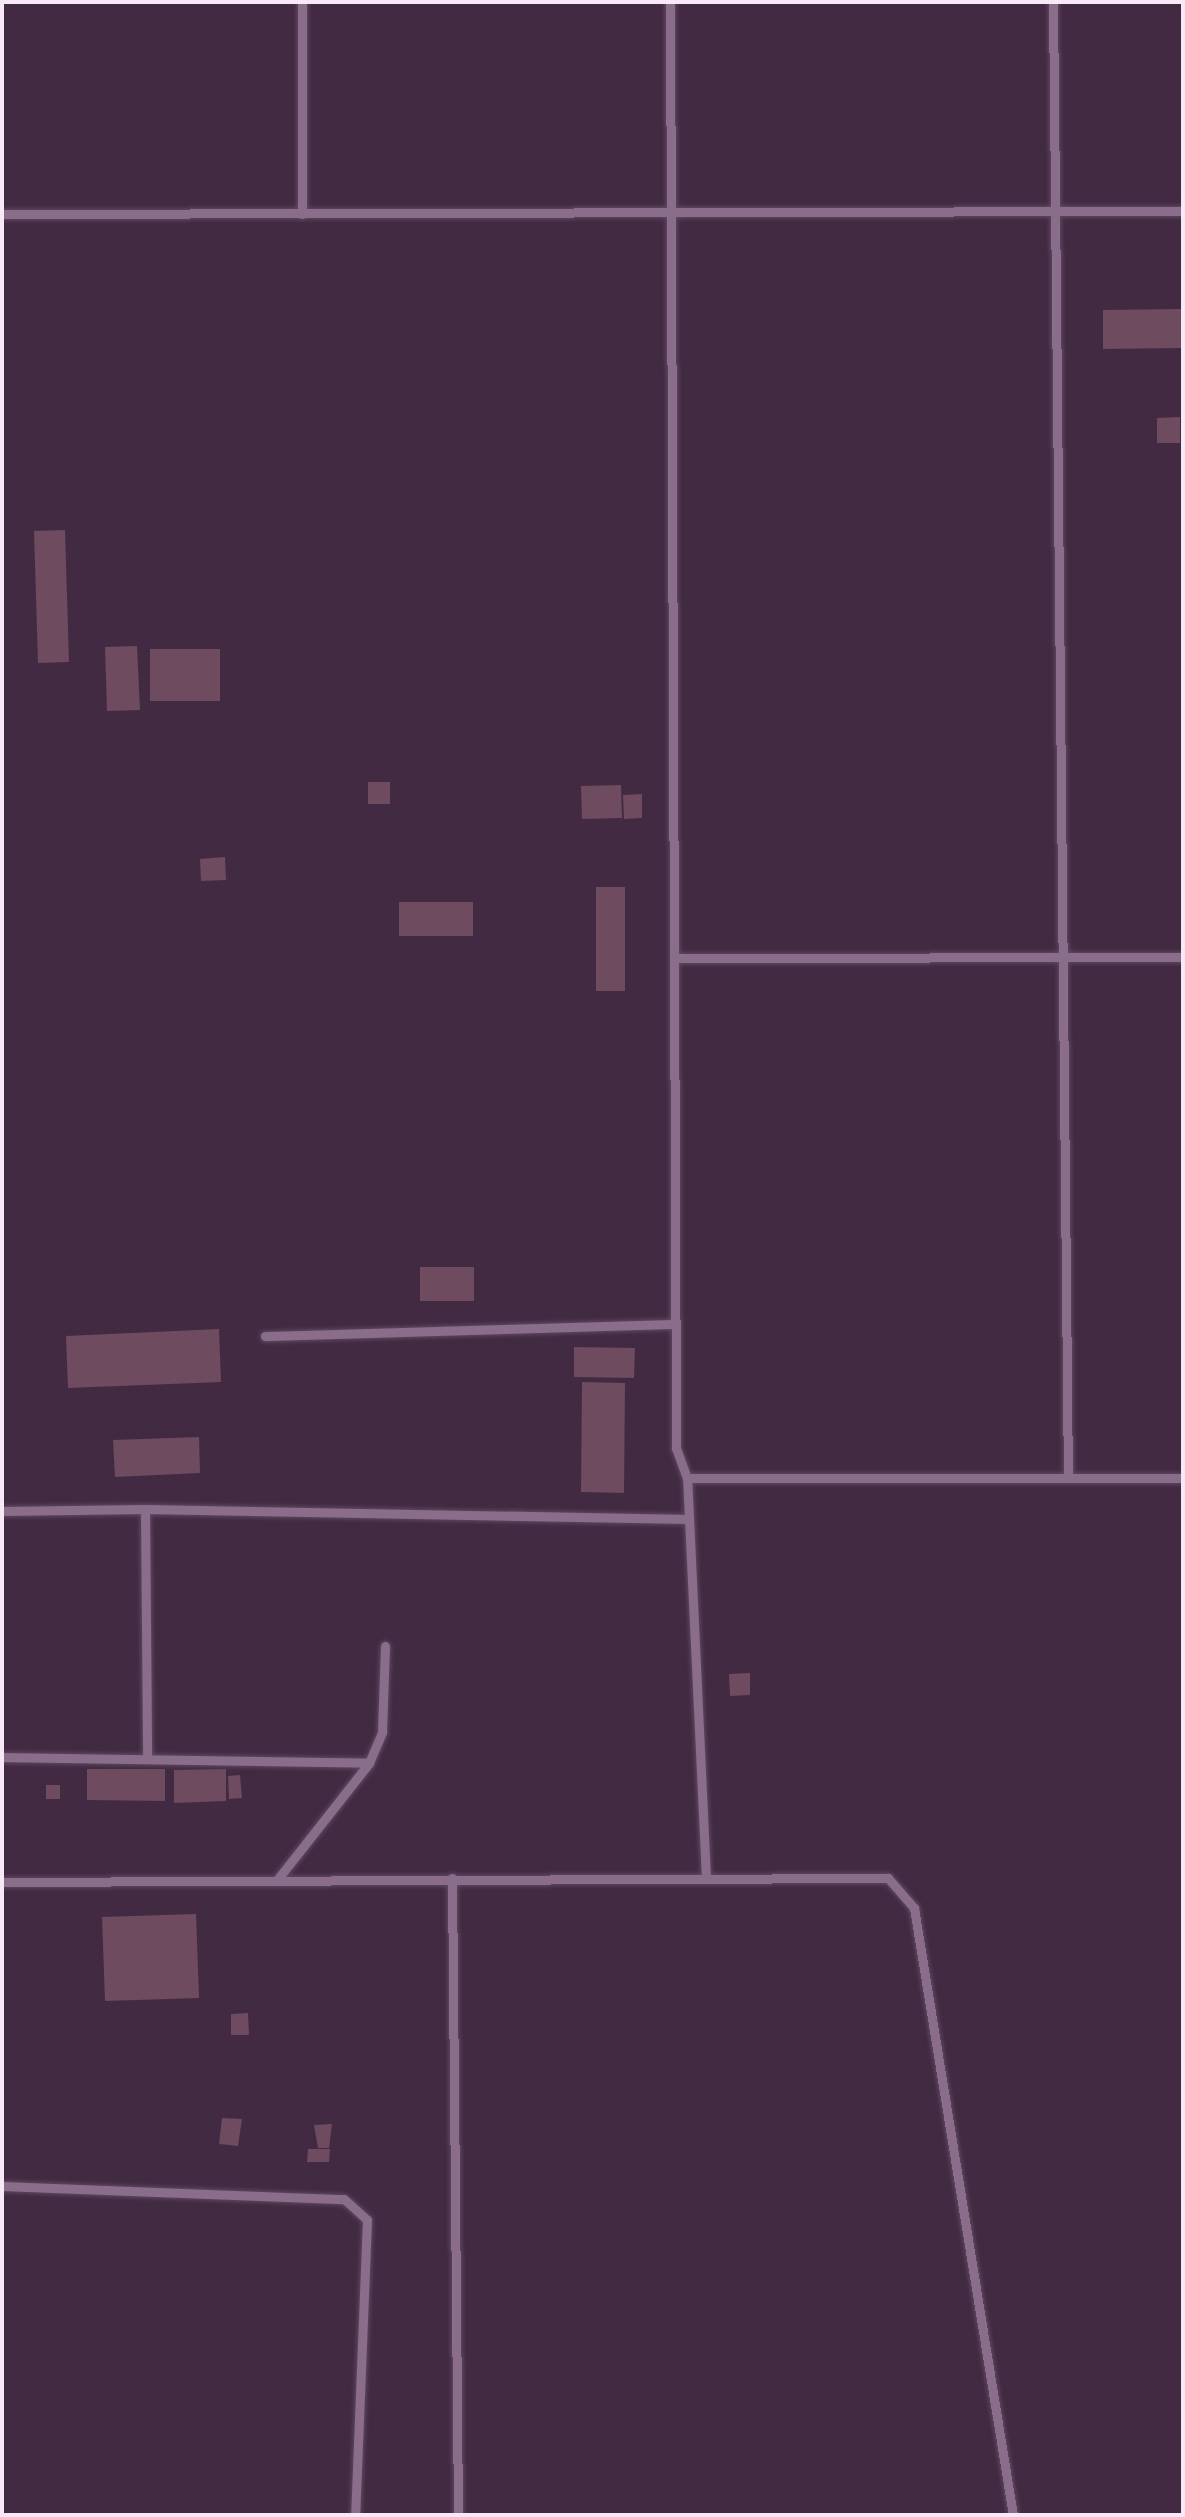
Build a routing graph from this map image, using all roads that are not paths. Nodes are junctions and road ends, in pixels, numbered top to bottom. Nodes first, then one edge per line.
1 (302, 2) edge
2 (670, 2) edge
3 (1053, 2) edge
4 (1057, 211) junction
5 (1183, 211) edge
6 (673, 213) junction
7 (2, 214) edge
8 (302, 214) junction
9 (1063, 957) junction
10 (1183, 957) edge
11 (674, 958) junction
12 (676, 1324) junction
13 (265, 1336) dead end
14 (687, 1478) junction
15 (1068, 1478) junction
16 (1183, 1478) edge
17 (145, 1509) junction
18 (2, 1511) edge
19 (689, 1518) junction
20 (385, 1646) dead end
21 (2, 1757) edge
22 (147, 1759) junction
23 (369, 1763) junction
24 (452, 1878) junction
25 (706, 1878) junction
26 (277, 1880) junction
27 (2, 1882) edge
28 (2, 2186) edge
29 (355, 2515) edge
30 (458, 2515) edge
31 (1013, 2515) edge

1 - 8 lane
2 - 6 lane
3 - 4 lane
4 - 5 lane
4 - 6 lane
4 - 9 lane
6 - 8 lane
6 - 11 lane
7 - 8 lane
9 - 10 lane
9 - 11 lane
9 - 15 lane
11 - 12 lane
12 - 13 lane
12 - 14 lane
14 - 15 lane
14 - 19 lane
15 - 16 lane
17 - 18 lane
17 - 19 lane
17 - 22 lane
19 - 25 lane
20 - 23 lane
21 - 22 lane
22 - 23 lane
23 - 26 lane
24 - 25 lane
24 - 26 lane
24 - 30 lane
25 - 31 lane
26 - 27 lane
28 - 29 lane

